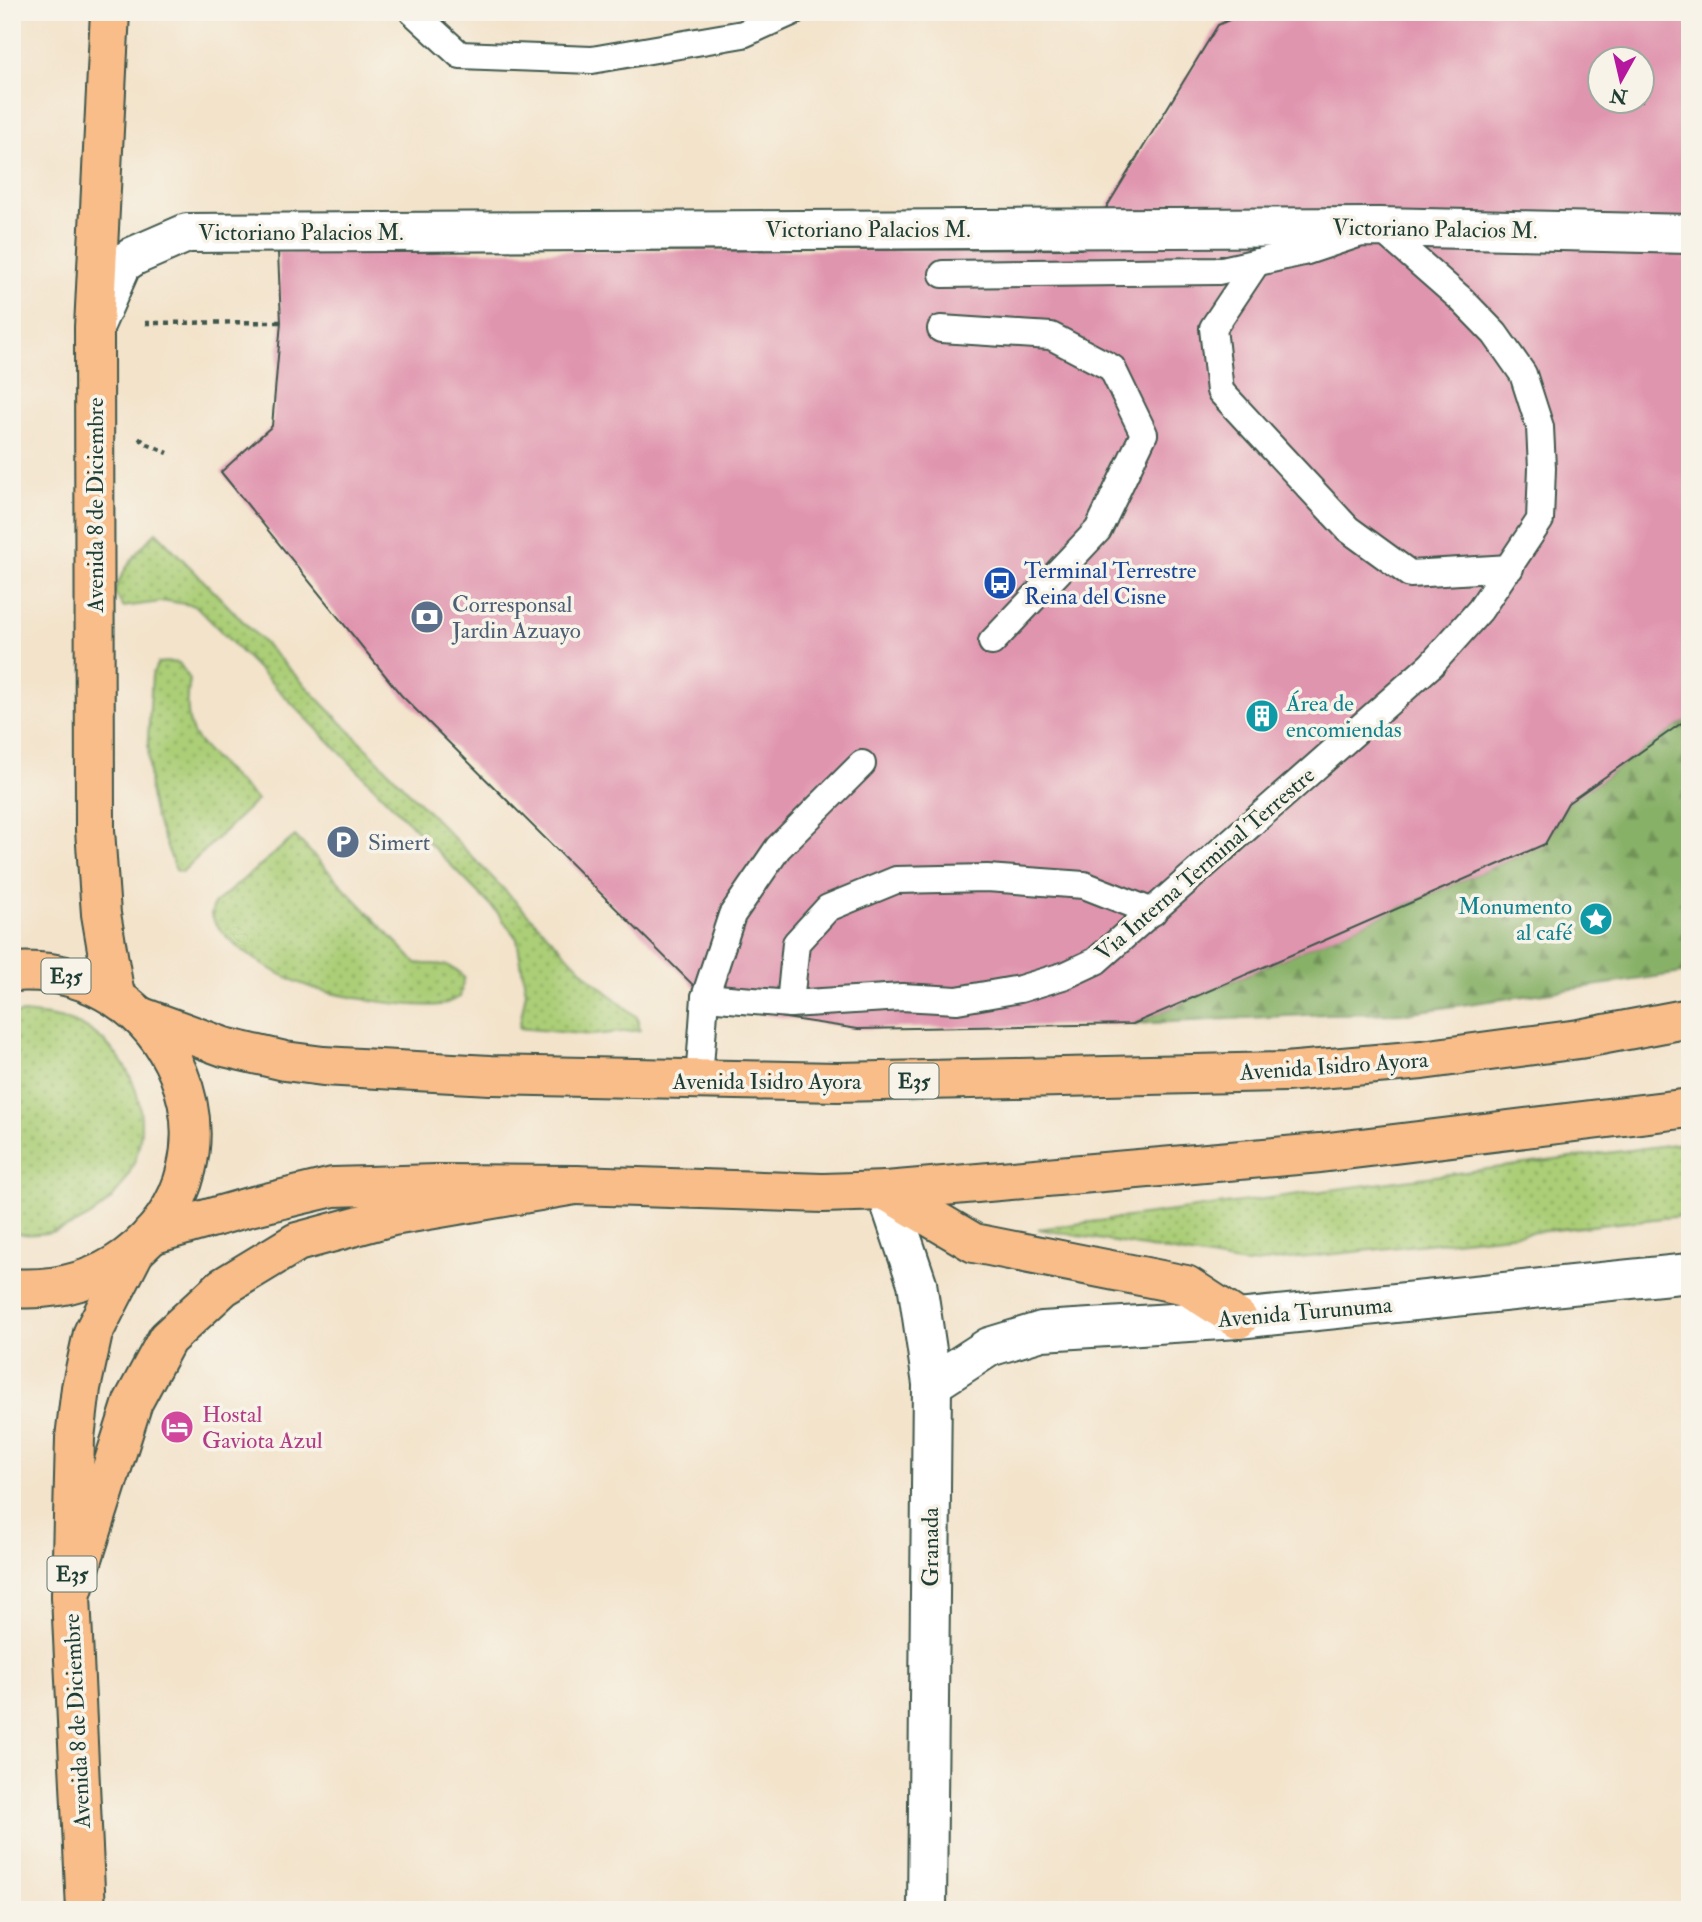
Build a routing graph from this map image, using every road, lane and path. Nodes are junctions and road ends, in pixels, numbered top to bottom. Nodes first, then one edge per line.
1 (110, 12) edge
2 (413, 12) edge
3 (793, 12) edge
4 (1379, 227) junction
5 (1690, 234) edge
6 (1257, 262) junction
7 (943, 274) dead end
8 (281, 322) dead end
9 (135, 323) dead end
10 (94, 327) junction
11 (941, 329) dead end
12 (137, 436) dead end
13 (168, 453) dead end
14 (1510, 568) junction
15 (992, 642) dead end
16 (862, 764) dead end
17 (1153, 912) junction
18 (12, 972) edge
19 (705, 997) junction
20 (790, 1004) junction
21 (129, 1007) junction
22 (1690, 1018) edge
23 (699, 1081) junction
24 (1690, 1108) edge
25 (575, 1185) junction
26 (886, 1191) junction
27 (143, 1243) junction
28 (1690, 1273) edge
29 (12, 1288) edge
30 (1238, 1319) junction
31 (932, 1384) junction
32 (71, 1596) junction
33 (86, 1910) edge
34 (927, 1910) edge

1 - 10 main road, Avenida 8 de Diciembre
2 - 3 lane
4 - 5 street, Victoriano Palacios M.
4 - 6 lane
4 - 10 street, Victoriano Palacios M.
4 - 14 lane, Via Interna Terminal Terrestre
6 - 7 lane
6 - 14 lane
8 - 9 path
10 - 21 main road, Avenida 8 de Diciembre
11 - 15 lane
12 - 13 path
14 - 17 lane, Via Interna Terminal Terrestre
16 - 19 lane
17 - 20 lane, Via Interna Terminal Terrestre
17 - 20 lane
18 - 21 main road, E35
19 - 20 lane, Via Interna Terminal Terrestre
19 - 23 lane
21 - 23 main road, Avenida Isidro Ayora / E35
21 - 27 main road, E35
22 - 23 main road, Avenida Isidro Ayora / E35
24 - 26 main road, E35
25 - 26 main road, E35
25 - 27 main road, E35
25 - 32 main road
26 - 30 main road
26 - 31 street, Granada
27 - 29 main road, E35
27 - 32 main road, Avenida 8 de Diciembre / E35
28 - 30 street, Avenida Turunuma
30 - 31 street, Avenida Turunuma
31 - 34 street, Granada
32 - 33 main road, Avenida 8 de Diciembre / E35

